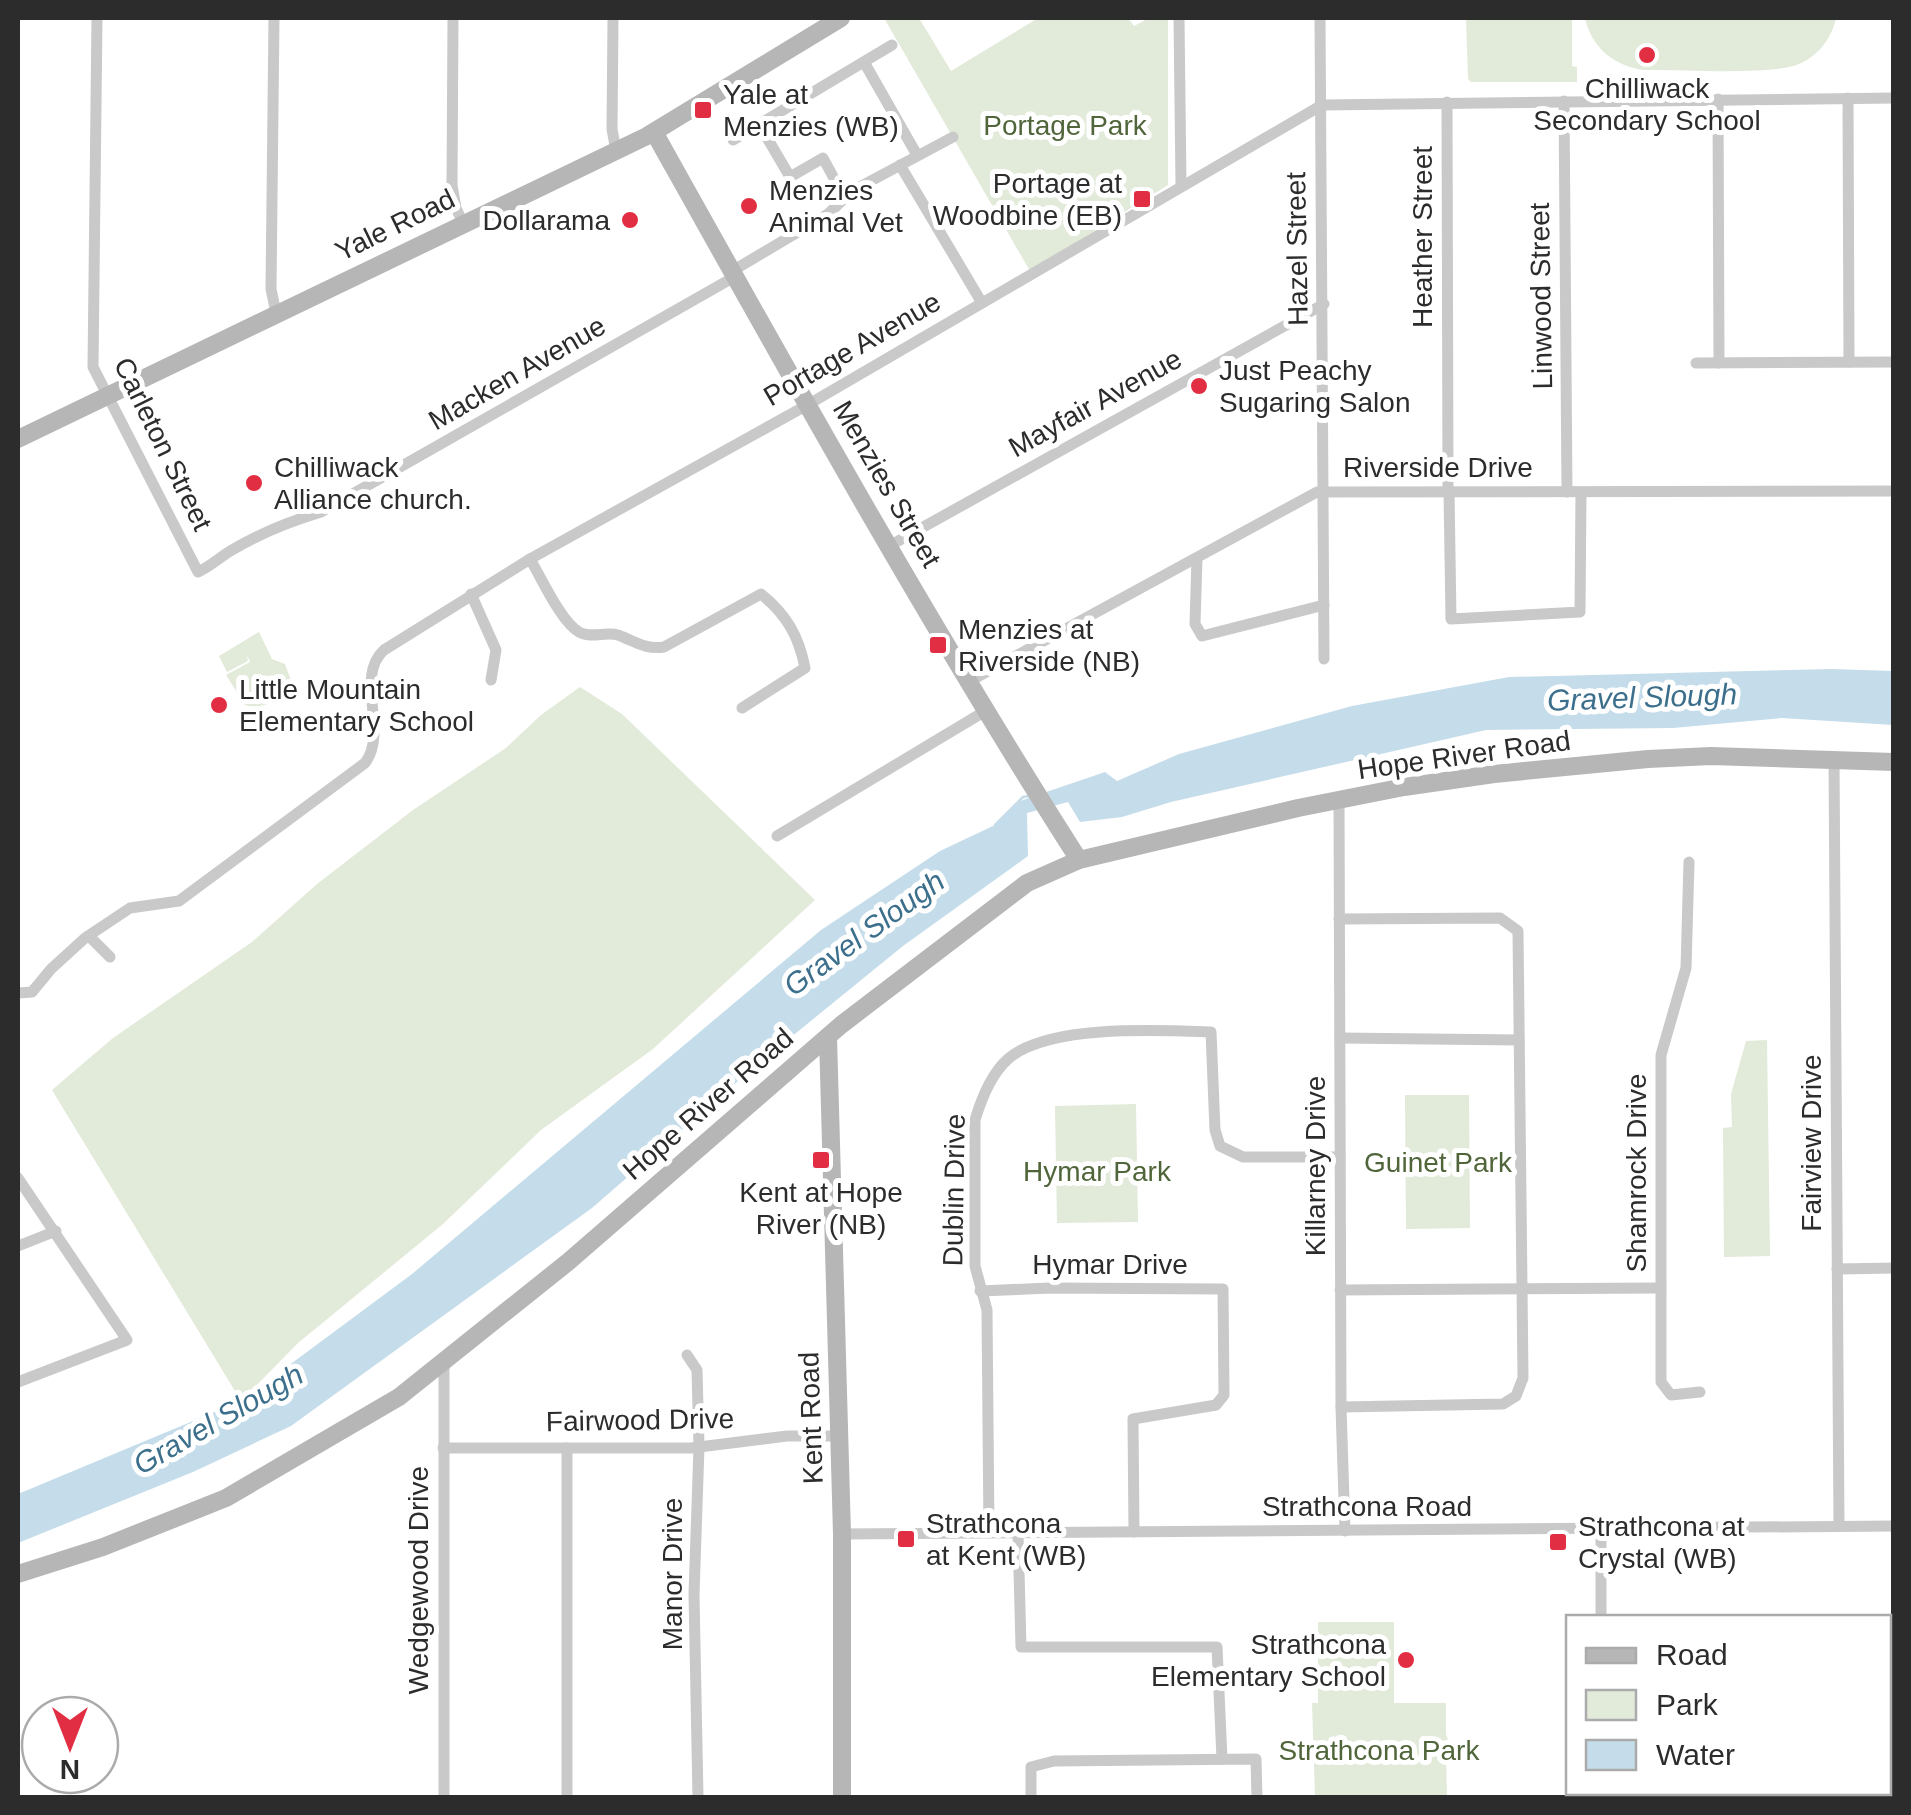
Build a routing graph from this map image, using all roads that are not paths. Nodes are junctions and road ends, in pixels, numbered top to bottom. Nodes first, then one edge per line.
1 (97, 18) edge
2 (274, 18) edge
3 (452, 18) edge
4 (613, 18) edge
5 (841, 18) edge
6 (1179, 18) edge
7 (1320, 18) edge
8 (892, 45) dead end
9 (864, 62) junction
10 (1848, 98) junction
11 (1894, 98) edge
12 (1718, 99) junction
13 (1564, 100) junction
14 (1447, 102) junction
15 (1322, 105) junction
16 (759, 124) junction
17 (654, 132) junction
18 (953, 136) dead end
19 (733, 140) dead end
20 (616, 151) junction
21 (917, 155) junction
22 (900, 166) junction
23 (1181, 184) junction
24 (844, 197) junction
25 (463, 222) junction
26 (735, 273) junction
27 (982, 303) junction
28 (1324, 304) junction
29 (276, 313) junction
30 (1719, 362) junction
31 (1848, 362) junction
32 (1894, 362) edge
33 (1696, 363) dead end
34 (108, 396) junction
35 (808, 404) junction
36 (18, 440) edge
37 (1894, 491) edge
38 (1324, 492) junction
39 (1448, 492) junction
40 (1567, 492) junction
41 (1582, 492) junction
42 (321, 512) joint
43 (891, 545) junction
44 (1197, 558) junction
45 (530, 559) junction
46 (471, 594) junction
47 (1324, 605) junction
48 (1324, 660) dead end
49 (490, 680) dead end
50 (970, 681) junction
51 (742, 708) dead end
52 (987, 710) junction
53 (1834, 760) junction
54 (1894, 762) edge
55 (1339, 800) junction
56 (776, 836) dead end
57 (1075, 853) junction
58 (1690, 862) dead end
59 (1340, 918) junction
60 (89, 936) junction
61 (110, 957) dead end
62 (18, 993) edge
63 (828, 1037) junction
64 (1340, 1038) junction
65 (1519, 1040) junction
66 (1340, 1157) junction
67 (18, 1178) edge
68 (56, 1231) junction
69 (18, 1246) edge
70 (1837, 1268) junction
71 (1894, 1268) edge
72 (1661, 1288) junction
73 (1522, 1289) junction
74 (1340, 1290) junction
75 (980, 1292) junction
76 (687, 1355) dead end
77 (444, 1363) junction
78 (18, 1382) edge
79 (1700, 1392) dead end
80 (1341, 1407) junction
81 (839, 1436) junction
82 (699, 1447) junction
83 (443, 1448) junction
84 (567, 1448) junction
85 (1839, 1526) junction
86 (1894, 1526) edge
87 (1601, 1530) junction
88 (1345, 1531) junction
89 (1134, 1532) junction
90 (989, 1533) junction
91 (1018, 1533) junction
92 (842, 1534) junction
93 (18, 1574) edge
94 (1601, 1615) edge
95 (1222, 1759) junction
96 (444, 1798) edge
97 (567, 1798) edge
98 (698, 1798) edge
99 (842, 1798) edge
100 (1030, 1798) edge
101 (1257, 1798) edge

1 - 34 street, Carleton Street
2 - 29 street
3 - 25 street
4 - 20 street
5 - 17 street, Yale Road
6 - 23 street
7 - 15 street, Hazel Street
8 - 9 street
9 - 16 street
9 - 21 street
10 - 11 street, Portage Avenue
10 - 12 street, Portage Avenue
10 - 31 street
12 - 13 street, Portage Avenue
12 - 30 street
13 - 14 street, Portage Avenue
13 - 40 street, Linwood Street
14 - 15 street, Portage Avenue
14 - 39 street, Heather Street
15 - 23 street, Portage Avenue
15 - 28 street, Hazel Street
16 - 19 street
16 - 24 street
17 - 20 street, Yale Road
17 - 26 street, Menzies Street
18 - 21 street, Macken Avenue
20 - 25 street, Yale Road
21 - 22 street, Macken Avenue
22 - 24 street, Macken Avenue
22 - 27 street
23 - 27 street, Portage Avenue
24 - 26 street, Macken Avenue
25 - 29 street, Yale Road
26 - 35 street, Menzies Street
26 - 42 street, Macken Avenue
27 - 35 street, Portage Avenue
28 - 38 street, Hazel Street
28 - 43 street, Mayfair Avenue
29 - 34 street, Yale Road
30 - 31 street
30 - 33 street
31 - 32 street
34 - 36 street, Yale Road
34 - 42 street, Carleton Street
35 - 43 street, Menzies Street
35 - 45 street, Portage Avenue
37 - 41 street, Riverside Drive
38 - 39 street, Riverside Drive
38 - 44 street, Riverside Drive
38 - 47 street, Hazel Street
39 - 40 street, Riverside Drive
39 - 41 street, Heather Street
40 - 41 street, Riverside Drive
43 - 50 street, Menzies Street
44 - 47 street
44 - 50 street, Riverside Drive
45 - 46 street, Portage Avenue
45 - 51 street
46 - 49 street
46 - 60 street, Portage Avenue
47 - 48 street, Hazel Street
50 - 52 street, Menzies Street
52 - 56 street
52 - 57 street, Menzies Street
53 - 54 street, Hope River Road
53 - 55 street, Hope River Road
53 - 70 street, Fairview Drive
55 - 57 street, Hope River Road
55 - 59 street, Killarney Drive
57 - 63 street, Hope River Road
58 - 72 street, Shamrock Drive
59 - 64 street, Killarney Drive
59 - 65 street
60 - 61 street
60 - 62 street, Portage Avenue
63 - 77 street, Hope River Road
63 - 81 street, Kent Road
64 - 65 street
64 - 66 street, Killarney Drive
65 - 73 street
66 - 74 street, Killarney Drive
66 - 75 street, Dublin Drive
67 - 68 street
68 - 69 street
68 - 78 street
70 - 71 street
70 - 85 street, Fairview Drive
72 - 73 street
72 - 79 street, Shamrock Drive
73 - 74 street
73 - 80 street
74 - 80 street, Killarney Drive
75 - 89 street, Hymar Drive
75 - 90 street, Dublin Drive
76 - 82 street, Manor Drive
77 - 83 street, Wedgewood Drive
77 - 93 street, Hope River Road
80 - 88 street, Killarney Drive
81 - 82 street, Fairwood Drive
81 - 92 street, Kent Road
82 - 84 street, Fairwood Drive
82 - 98 street, Manor Drive
83 - 84 street, Fairwood Drive
83 - 96 street, Wedgewood Drive
84 - 97 street
85 - 86 street, Strathcona Road
85 - 87 street, Strathcona Road
87 - 88 street, Strathcona Road
87 - 94 street
88 - 89 street, Strathcona Road
89 - 91 street, Strathcona Road
90 - 91 street, Strathcona Road
90 - 92 street, Strathcona Road
91 - 95 street
92 - 99 street, Kent Road
95 - 100 street
95 - 101 street

